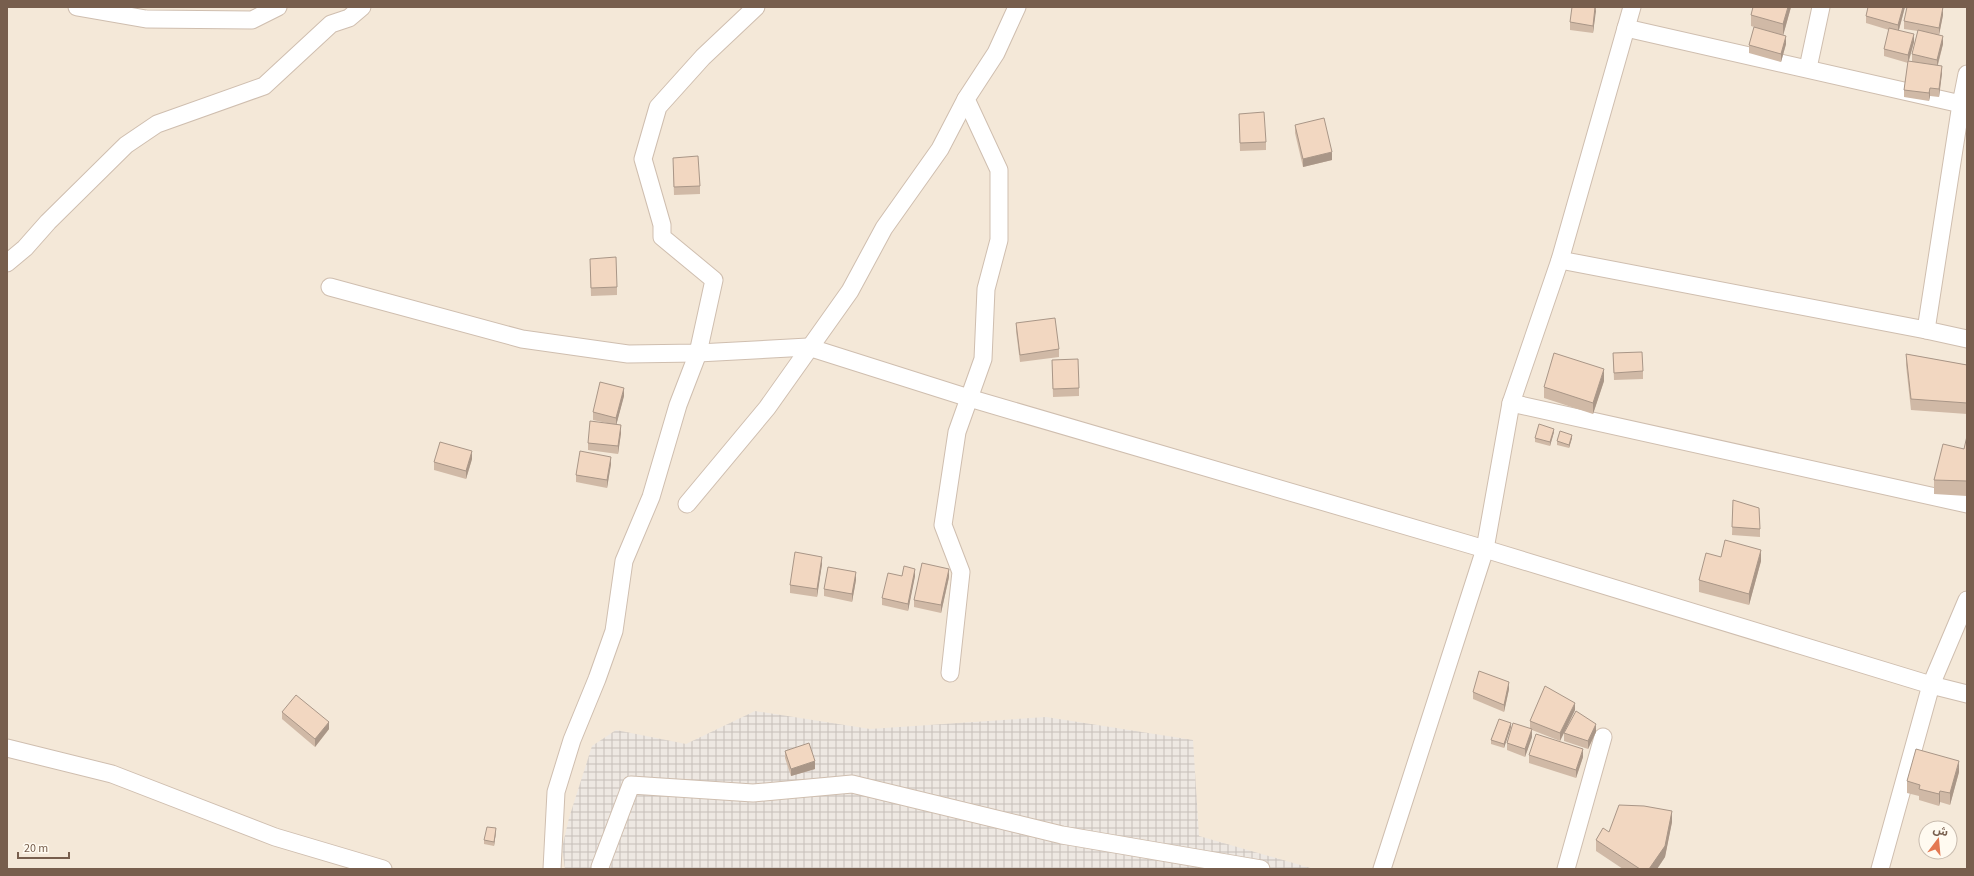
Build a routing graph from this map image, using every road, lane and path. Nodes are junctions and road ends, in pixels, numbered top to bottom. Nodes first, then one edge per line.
1 (77, 7) edge
2 (278, 7) edge
3 (362, 7) edge
4 (756, 7) edge
5 (1018, 7) edge
6 (1632, 7) edge
7 (1820, 7) edge
8 (1626, 28) junction
9 (1808, 68) junction
10 (1967, 74) edge
11 (966, 99) junction
12 (1960, 104) junction
13 (1560, 260) junction
14 (7, 263) edge
15 (330, 287) dead end
16 (1926, 330) junction
17 (1967, 339) edge
18 (808, 347) junction
19 (698, 353) junction
20 (969, 398) junction
21 (1512, 402) junction
22 (687, 504) dead end
23 (1967, 504) edge
24 (1485, 549) junction
25 (1967, 600) edge
26 (950, 673) dead end
27 (1931, 685) junction
28 (1967, 694) edge
29 (1603, 737) dead end
30 (7, 748) edge
31 (600, 867) dead end
32 (1253, 868) edge
33 (383, 869) edge
34 (552, 869) edge
35 (1382, 869) edge
36 (1566, 869) edge
37 (1880, 869) edge

1 - 2 street
3 - 14 street
4 - 19 street
5 - 11 street
6 - 8 street
7 - 9 street
8 - 9 street
8 - 13 street
9 - 12 street
10 - 12 street
11 - 18 street
11 - 20 street
12 - 16 street
13 - 16 street
13 - 21 street
15 - 19 street
16 - 17 street
18 - 19 street
18 - 20 street
18 - 22 street
19 - 34 street
20 - 24 street
20 - 26 street
21 - 23 street
21 - 24 street
24 - 27 street
24 - 35 street
25 - 27 street
27 - 28 street
27 - 37 street
29 - 36 street
30 - 33 street
31 - 32 street

